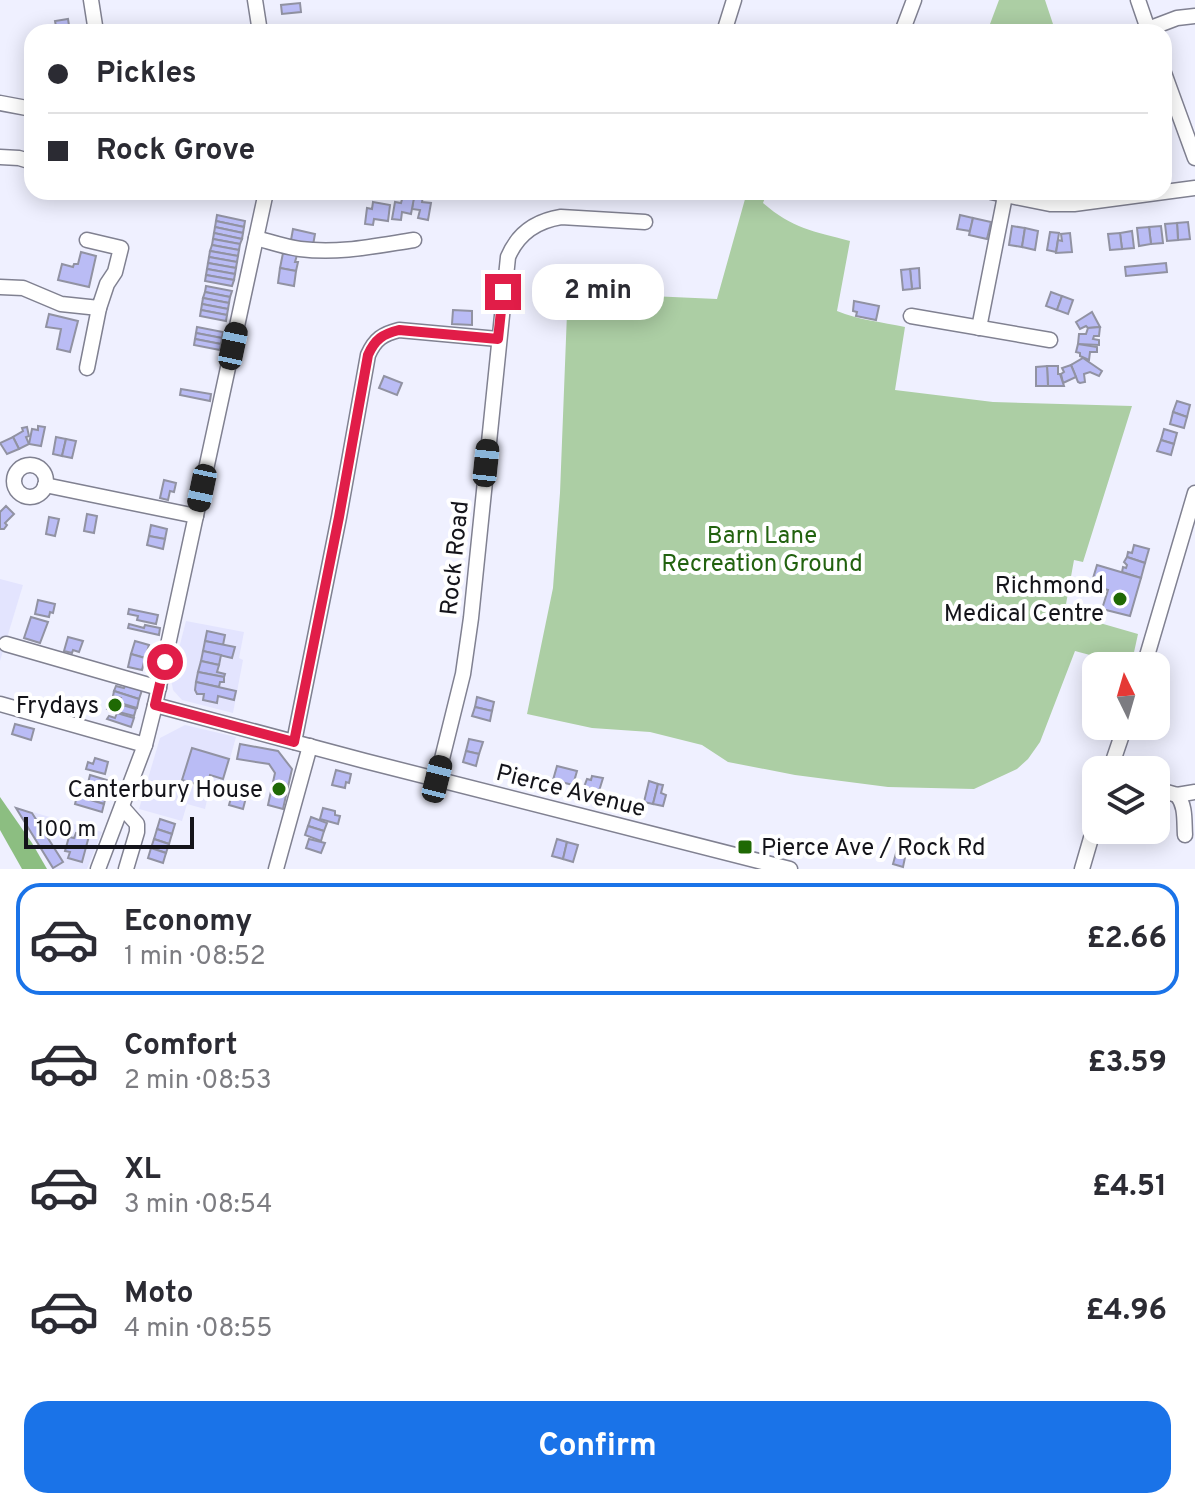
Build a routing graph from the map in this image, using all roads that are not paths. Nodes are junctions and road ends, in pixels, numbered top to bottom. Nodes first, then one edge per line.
1 (91, 0) edge
2 (255, 0) edge
3 (734, 0) edge
4 (914, 0) edge
5 (1138, 0) edge
6 (1195, 16) edge
7 (95, 24) edge
8 (259, 24) edge
9 (726, 24) edge
10 (905, 24) edge
11 (1147, 24) edge
12 (1163, 24) edge
13 (1172, 95) edge
14 (0, 103) edge
15 (24, 108) edge
16 (0, 157) edge
17 (1195, 158) edge
18 (24, 160) edge
19 (1195, 188) edge
20 (1172, 191) edge
21 (264, 200) edge
22 (997, 200) edge
23 (1029, 200) edge
24 (1104, 200) edge
25 (645, 222) dead end
26 (256, 238) junction
27 (87, 240) dead end
28 (414, 240) dead end
29 (0, 287) edge
30 (99, 308) junction
31 (911, 316) dead end
32 (979, 328) junction
33 (498, 339) junction
34 (1050, 340) dead end
35 (87, 368) dead end
36 (45, 485) dead end
37 (1195, 493) edge
38 (196, 516) junction
39 (6, 644) dead end
40 (1148, 652) edge
41 (159, 688) junction
42 (0, 704) edge
43 (155, 705) junction
44 (294, 742) junction
45 (145, 745) junction
46 (310, 746) junction
47 (437, 779) junction
48 (1195, 792) edge
49 (1170, 793) edge
50 (1177, 795) junction
51 (122, 807) junction
52 (1185, 835) dead end
53 (1089, 844) edge
54 (98, 869) edge
55 (126, 869) edge
56 (276, 869) edge
57 (790, 869) edge
58 (1082, 869) edge

1 - 7 street
2 - 8 street
3 - 9 street
4 - 10 street
5 - 11 street
6 - 12 street
13 - 17 street
14 - 15 street
16 - 18 street
19 - 20 street
21 - 26 street
22 - 32 street
23 - 24 street
25 - 33 street, Rock Road
26 - 28 street
26 - 38 street
27 - 30 street
29 - 30 street
30 - 35 street
31 - 32 street
32 - 34 street
33 - 44 street
33 - 47 street, Rock Road
36 - 38 street
37 - 40 street
38 - 41 street
39 - 41 street
41 - 43 street
42 - 45 street
43 - 44 street, Pierce Avenue
43 - 45 street
44 - 46 street, Pierce Avenue
45 - 51 street
46 - 47 street, Pierce Avenue
46 - 56 street
47 - 57 street, Pierce Avenue
48 - 50 street
49 - 50 street
50 - 52 street
51 - 54 street
51 - 55 street
53 - 58 street

